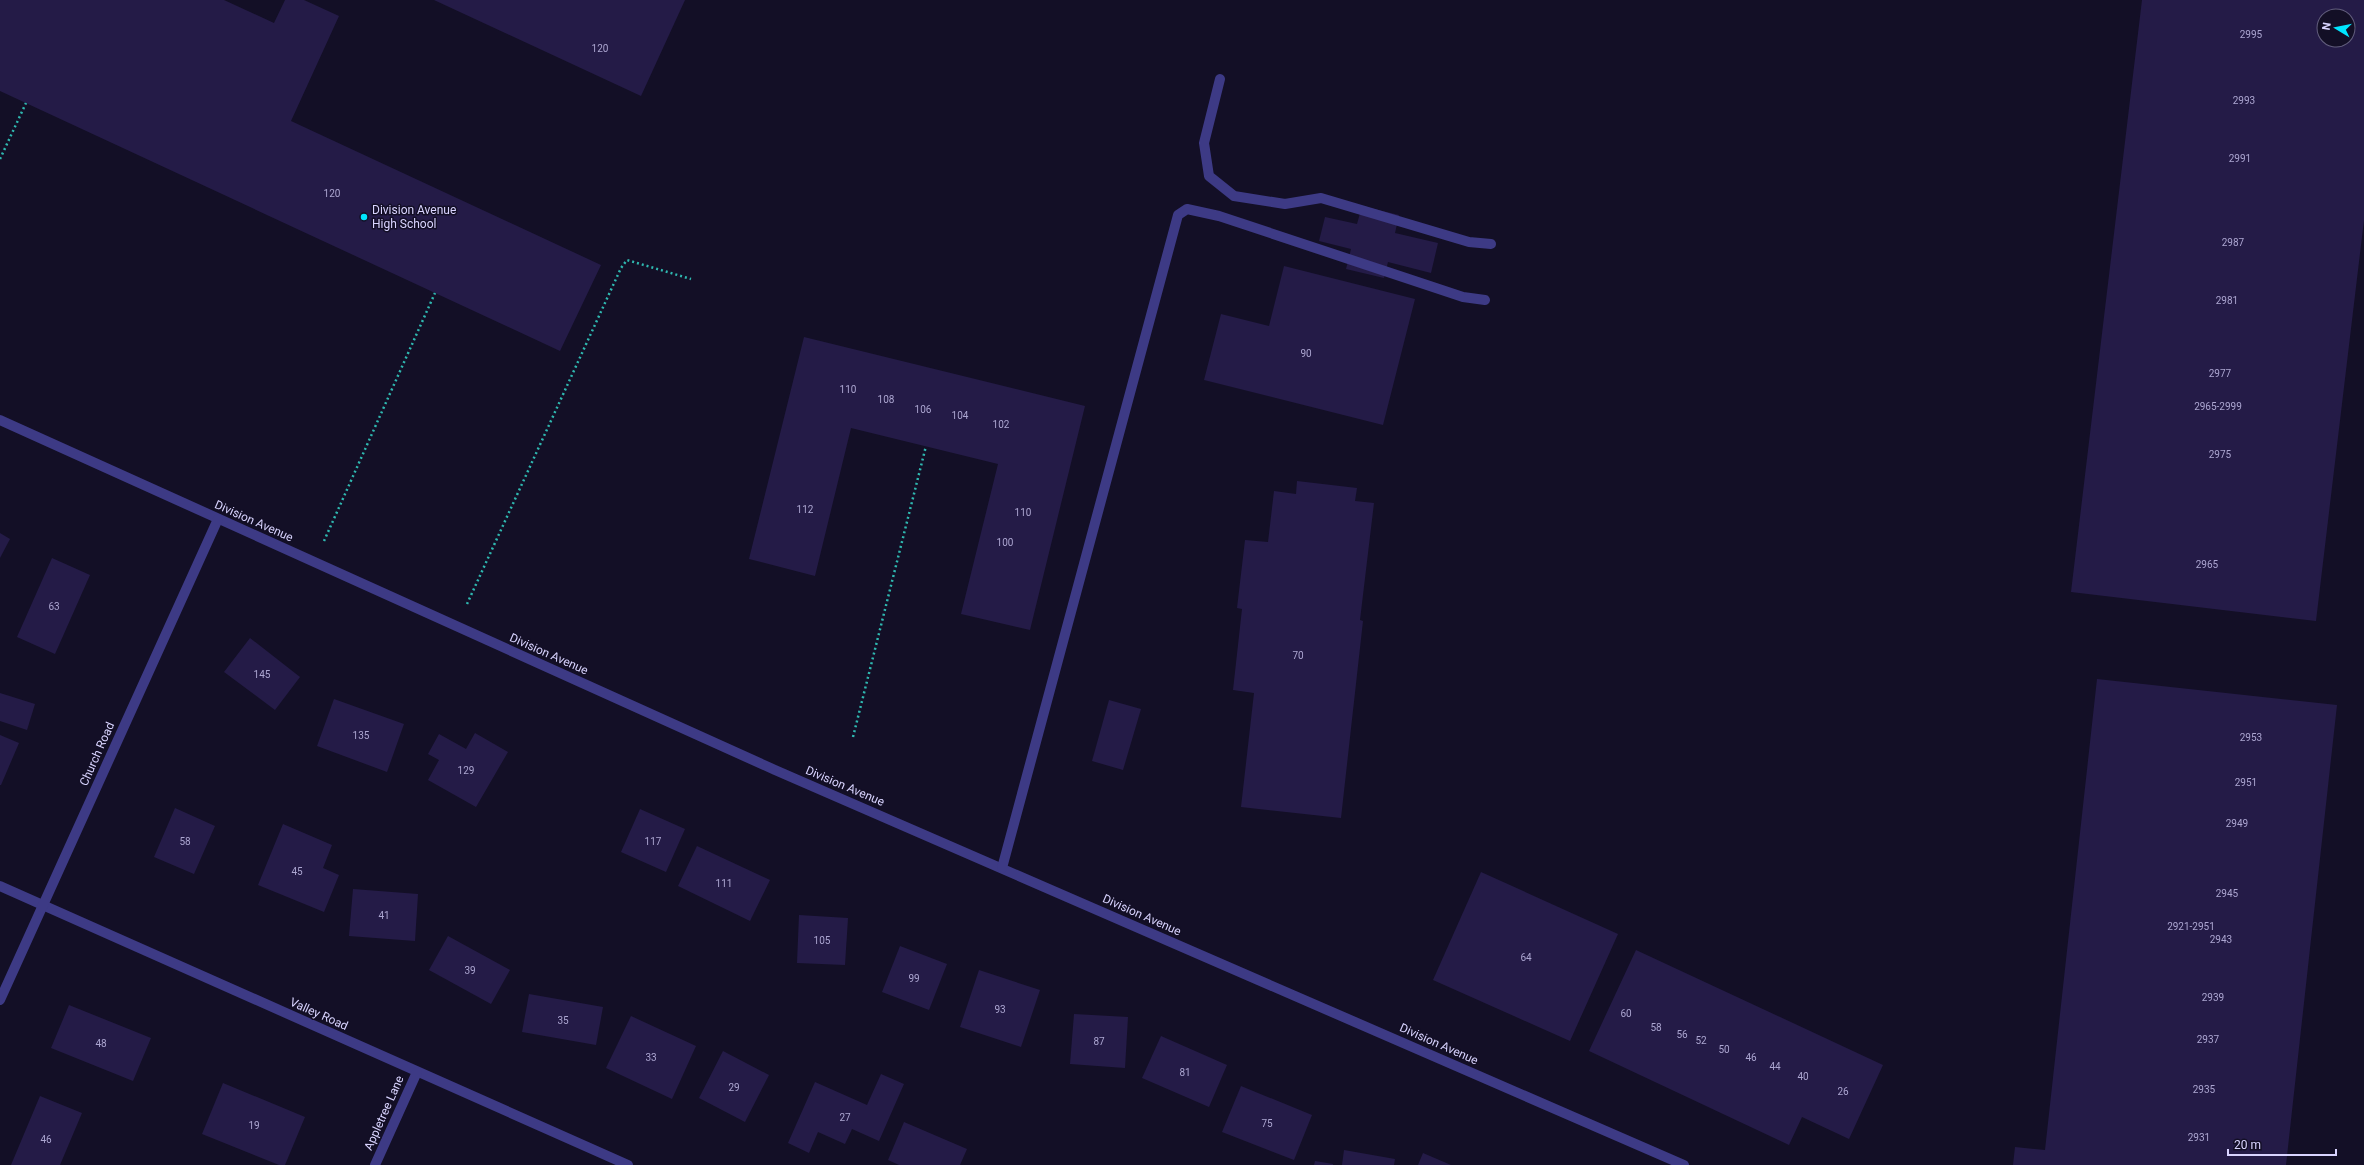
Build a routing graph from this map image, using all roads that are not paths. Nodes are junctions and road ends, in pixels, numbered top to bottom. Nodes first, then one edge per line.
1 (1220, 80) dead end
2 (1491, 244) dead end
3 (1485, 300) dead end
4 (0, 420) edge
5 (218, 519) junction
6 (1002, 868) junction
7 (0, 886) edge
8 (42, 905) junction
9 (0, 1000) edge
10 (417, 1072) junction
11 (375, 1165) edge
12 (628, 1165) edge
13 (1684, 1165) edge

1 - 2 street
3 - 6 street
4 - 5 street, Division Avenue
5 - 6 street, Division Avenue
5 - 8 street, Church Road
6 - 13 street, Division Avenue
7 - 8 street, Valley Road
8 - 9 street, Church Road
8 - 10 street, Valley Road
10 - 11 street, Appletree Lane
10 - 12 street, Valley Road

